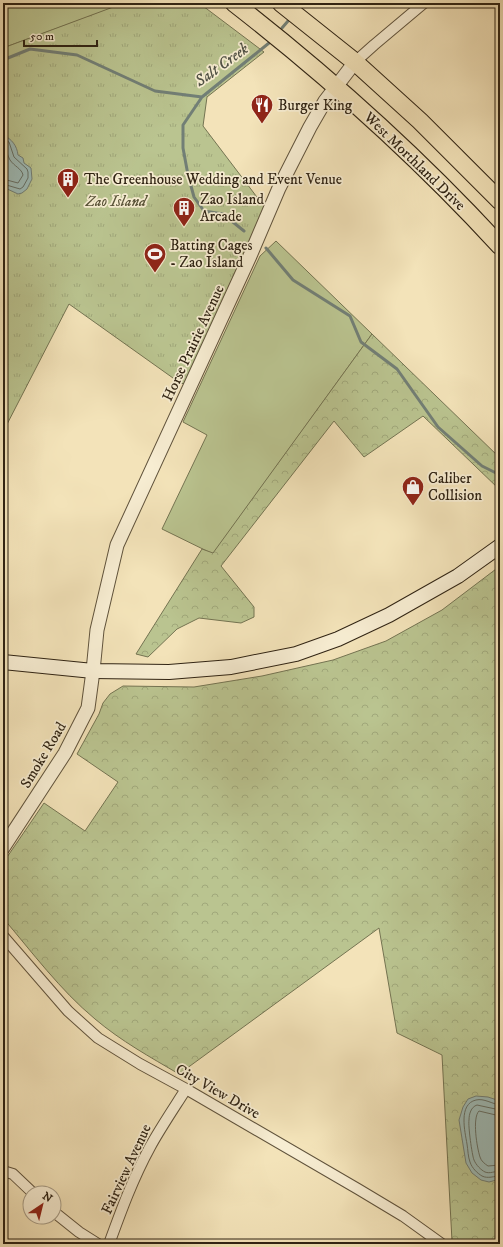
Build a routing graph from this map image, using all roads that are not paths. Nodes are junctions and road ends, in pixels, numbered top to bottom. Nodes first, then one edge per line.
1 (234, 3) edge
2 (281, 3) edge
3 (424, 3) edge
4 (355, 62) junction
5 (335, 87) junction
6 (500, 201) edge
7 (500, 246) edge
8 (500, 546) edge
9 (3, 662) edge
10 (93, 671) junction
11 (3, 848) edge
12 (3, 936) edge
13 (186, 1089) junction
14 (3, 1171) edge
15 (25, 1185) edge
16 (62, 1218) edge
17 (98, 1244) edge
18 (109, 1244) edge
19 (442, 1244) edge

1 - 5 highway, West Morthland Drive
2 - 4 highway, West Morthland Drive
3 - 4 street, Horse Prairie Avenue
4 - 5 street, Horse Prairie Avenue
4 - 6 highway, West Morthland Drive
5 - 7 highway, West Morthland Drive
5 - 10 street, Horse Prairie Avenue
8 - 10 main road
9 - 10 main road
10 - 11 street, Smoke Road
12 - 13 street, City View Drive
13 - 18 street, Fairview Avenue
13 - 19 street, City View Drive
14 - 15 street
16 - 17 street

